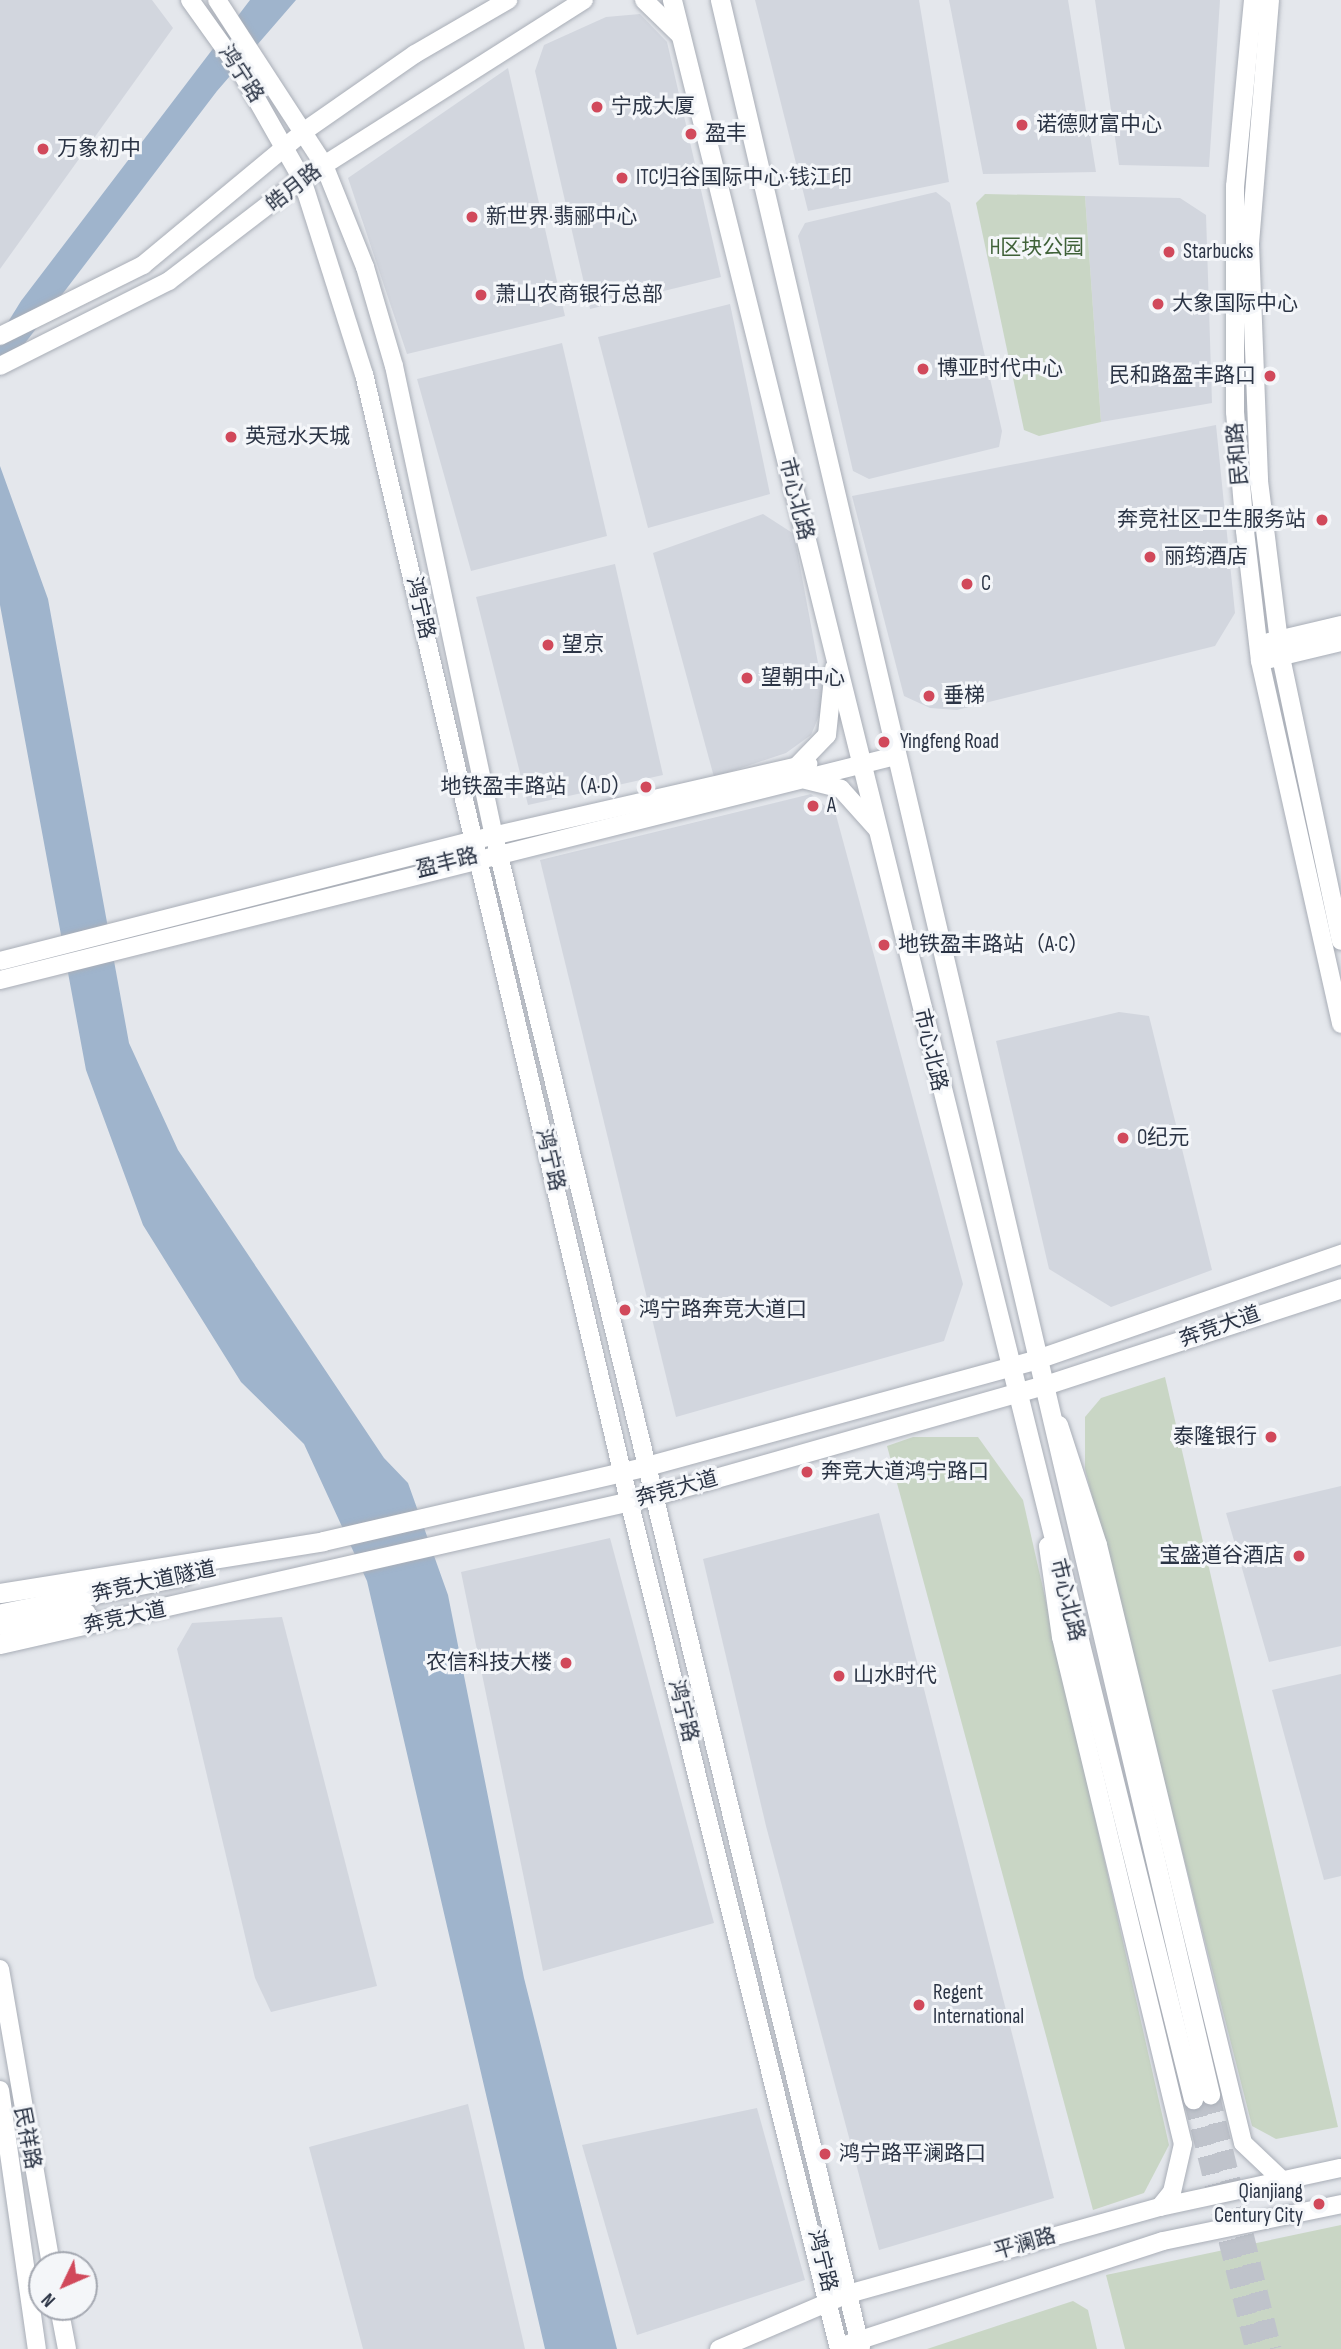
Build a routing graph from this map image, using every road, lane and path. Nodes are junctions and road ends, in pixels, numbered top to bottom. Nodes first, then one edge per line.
1 (217, 0) edge
2 (508, 0) edge
3 (584, 0) edge
4 (644, 0) edge
5 (673, 0) edge
6 (723, 0) edge
7 (1245, 0) edge
8 (1253, 0) edge
9 (1270, 0) edge
10 (1280, 0) edge
11 (194, 5) edge
12 (681, 36) junction
13 (1248, 68) junction
14 (1262, 101) junction
15 (303, 132) junction
16 (285, 147) junction
17 (324, 165) junction
18 (302, 179) junction
19 (0, 336) edge
20 (0, 366) edge
21 (1341, 625) edge
22 (1341, 642) edge
23 (1280, 648) junction
24 (1258, 653) junction
25 (834, 654) junction
26 (895, 750) junction
27 (861, 758) junction
28 (795, 774) junction
29 (877, 829) junction
30 (496, 843) junction
31 (476, 847) junction
32 (1341, 941) edge
33 (0, 961) edge
34 (0, 980) edge
35 (1341, 1024) edge
36 (1341, 1254) edge
37 (1341, 1288) edge
38 (1037, 1359) junction
39 (1009, 1367) junction
40 (1042, 1386) junction
41 (1015, 1392) junction
42 (634, 1469) junction
43 (652, 1496) junction
44 (1041, 1497) junction
45 (629, 1501) junction
46 (2, 1619) edge
47 (0, 1969) edge
48 (0, 2090) edge
49 (1341, 2168) edge
50 (1281, 2179) junction
51 (1341, 2204) edge
52 (1160, 2207) junction
53 (49, 2251) edge
54 (839, 2297) junction
55 (62, 2321) edge
56 (860, 2343) edge
57 (37, 2349) edge
58 (67, 2349) edge
59 (719, 2349) edge
60 (839, 2349) edge

1 - 15 main road, 鸿宁路
2 - 15 main road, 皓月路
3 - 17 main road, 皓月路
4 - 12 main road
5 - 12 main road, 市心北路
6 - 26 main road, 市心北路
7 - 13 main road
8 - 13 main road, 民和路
9 - 14 main road, 民和路
10 - 14 main road
11 - 16 main road, 鸿宁路
12 - 25 main road, 市心北路
13 - 24 main road, 民和路
14 - 23 main road, 民和路
15 - 16 main road, 皓月路
15 - 17 main road, 鸿宁路
16 - 18 main road, 鸿宁路
16 - 19 main road, 皓月路
17 - 18 main road, 皓月路
17 - 30 main road, 鸿宁路
18 - 20 main road, 皓月路
18 - 31 main road, 鸿宁路
21 - 23 main road
22 - 23 main road
23 - 24 main road
23 - 32 main road, 民和路
24 - 35 main road, 民和路
25 - 27 main road, 市心北路
25 - 28 main road
26 - 27 main road, 盈丰路
26 - 38 main road, 市心北路
27 - 28 main road, 盈丰路
27 - 29 main road, 市心北路
28 - 29 main road
28 - 30 main road, 盈丰路
29 - 39 main road, 市心北路
30 - 31 main road, 盈丰路
30 - 42 main road, 鸿宁路
31 - 33 main road, 盈丰路
31 - 34 main road, 盈丰路
31 - 42 main road, 鸿宁路
36 - 38 main road, 奔竞大道
37 - 40 main road, 奔竞大道
38 - 39 main road, 奔竞大道
38 - 40 main road, 市心北路
39 - 41 main road, 市心北路
39 - 42 main road, 奔竞大道
40 - 41 main road, 奔竞大道
40 - 44 main road, 市心北路
40 - 50 main road
41 - 43 main road, 奔竞大道
41 - 44 main road, 市心北路
42 - 43 main road, 鸿宁路
42 - 45 main road, 鸿宁路
42 - 46 main road, 奔竞大道
43 - 45 main road, 奔竞大道
43 - 54 main road, 鸿宁路
44 - 52 main road
45 - 46 main road, 奔竞大道
45 - 54 main road, 鸿宁路
47 - 53 main road, 民祥路
48 - 57 main road, 民祥路
49 - 50 main road, 平澜路
50 - 52 main road, 平澜路
51 - 56 main road, 平澜路
52 - 54 main road, 平澜路
54 - 56 main road, 鸿宁路
54 - 59 main road, 平澜路
54 - 60 main road, 鸿宁路
55 - 58 main road
56 - 60 main road, 平澜路

